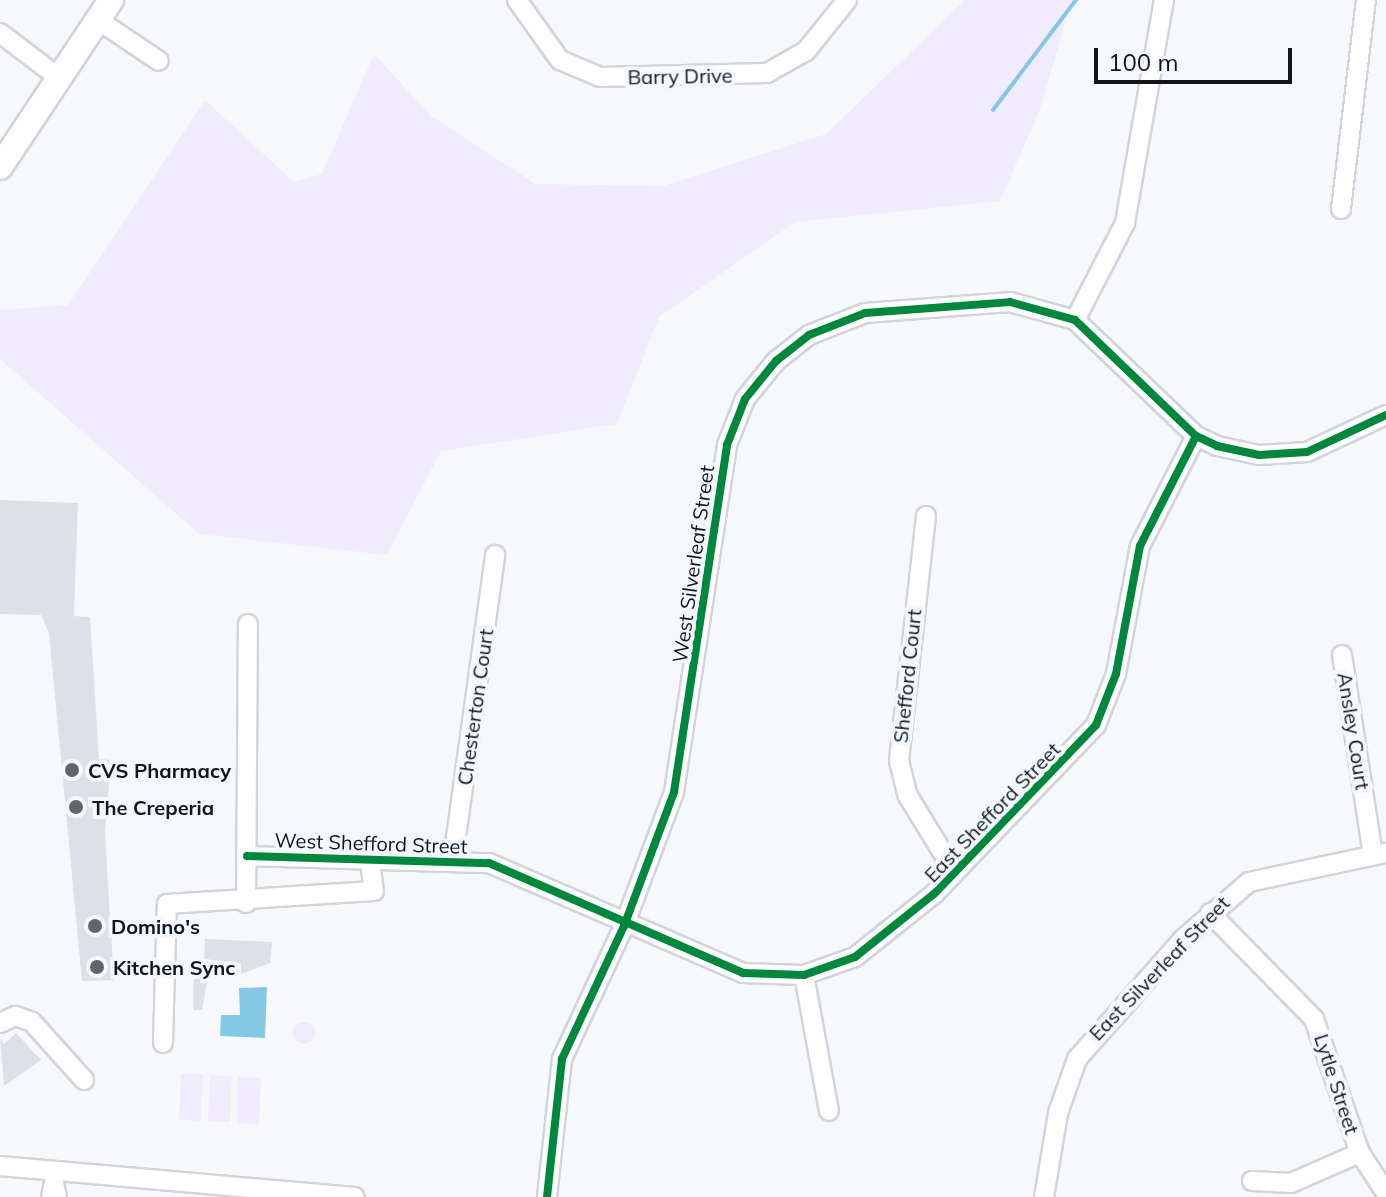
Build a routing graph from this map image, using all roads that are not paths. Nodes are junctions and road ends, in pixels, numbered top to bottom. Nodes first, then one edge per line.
1 (517, 0) edge
2 (847, 0) edge
3 (1164, 0) edge
4 (1366, 0) edge
5 (104, 10) edge
6 (0, 33) edge
7 (159, 61) dead end
8 (59, 78) junction
9 (0, 167) edge
10 (1341, 209) dead end
11 (1075, 320) junction
12 (1386, 415) edge
13 (1196, 436) junction
14 (926, 516) dead end
15 (495, 555) dead end
16 (248, 624) dead end
17 (1342, 655) dead end
18 (1380, 854) edge
19 (247, 856) junction
20 (369, 856) junction
21 (453, 859) junction
22 (954, 871) junction
23 (246, 903) junction
24 (1210, 913) junction
25 (624, 926) junction
26 (804, 975) junction
27 (0, 1023) edge
28 (163, 1043) dead end
29 (84, 1080) dead end
30 (829, 1111) dead end
31 (1360, 1153) junction
32 (0, 1166) edge
33 (1252, 1181) dead end
34 (54, 1187) edge
35 (251, 1193) edge
36 (1386, 1193) edge
37 (355, 1197) edge
38 (547, 1197) edge
39 (1044, 1197) edge

1 - 2 street, Barry Drive
3 - 11 street
4 - 10 street
5 - 7 street
5 - 8 main road
6 - 8 street
8 - 9 main road
11 - 13 street, West Silverleaf Street
11 - 25 street, West Silverleaf Street
12 - 13 street
13 - 22 street, East Shefford Street
14 - 22 street, Shefford Court
15 - 21 street, Chesterton Court
16 - 19 street
17 - 18 street, Ansley Court
18 - 24 street, East Silverleaf Street
19 - 20 street, West Shefford Street
19 - 23 street, West Shefford Street
20 - 21 street, West Shefford Street
20 - 23 street
21 - 25 street, West Shefford Street
22 - 26 street, East Shefford Street
23 - 28 street
24 - 31 street, Lytle Street
24 - 39 street, East Silverleaf Street
25 - 26 street, East Shefford Street
25 - 38 street, West Silverleaf Street
26 - 30 street
27 - 29 street
31 - 33 street
31 - 36 street, Lytle Street
32 - 34 street
34 - 35 street
35 - 37 street

